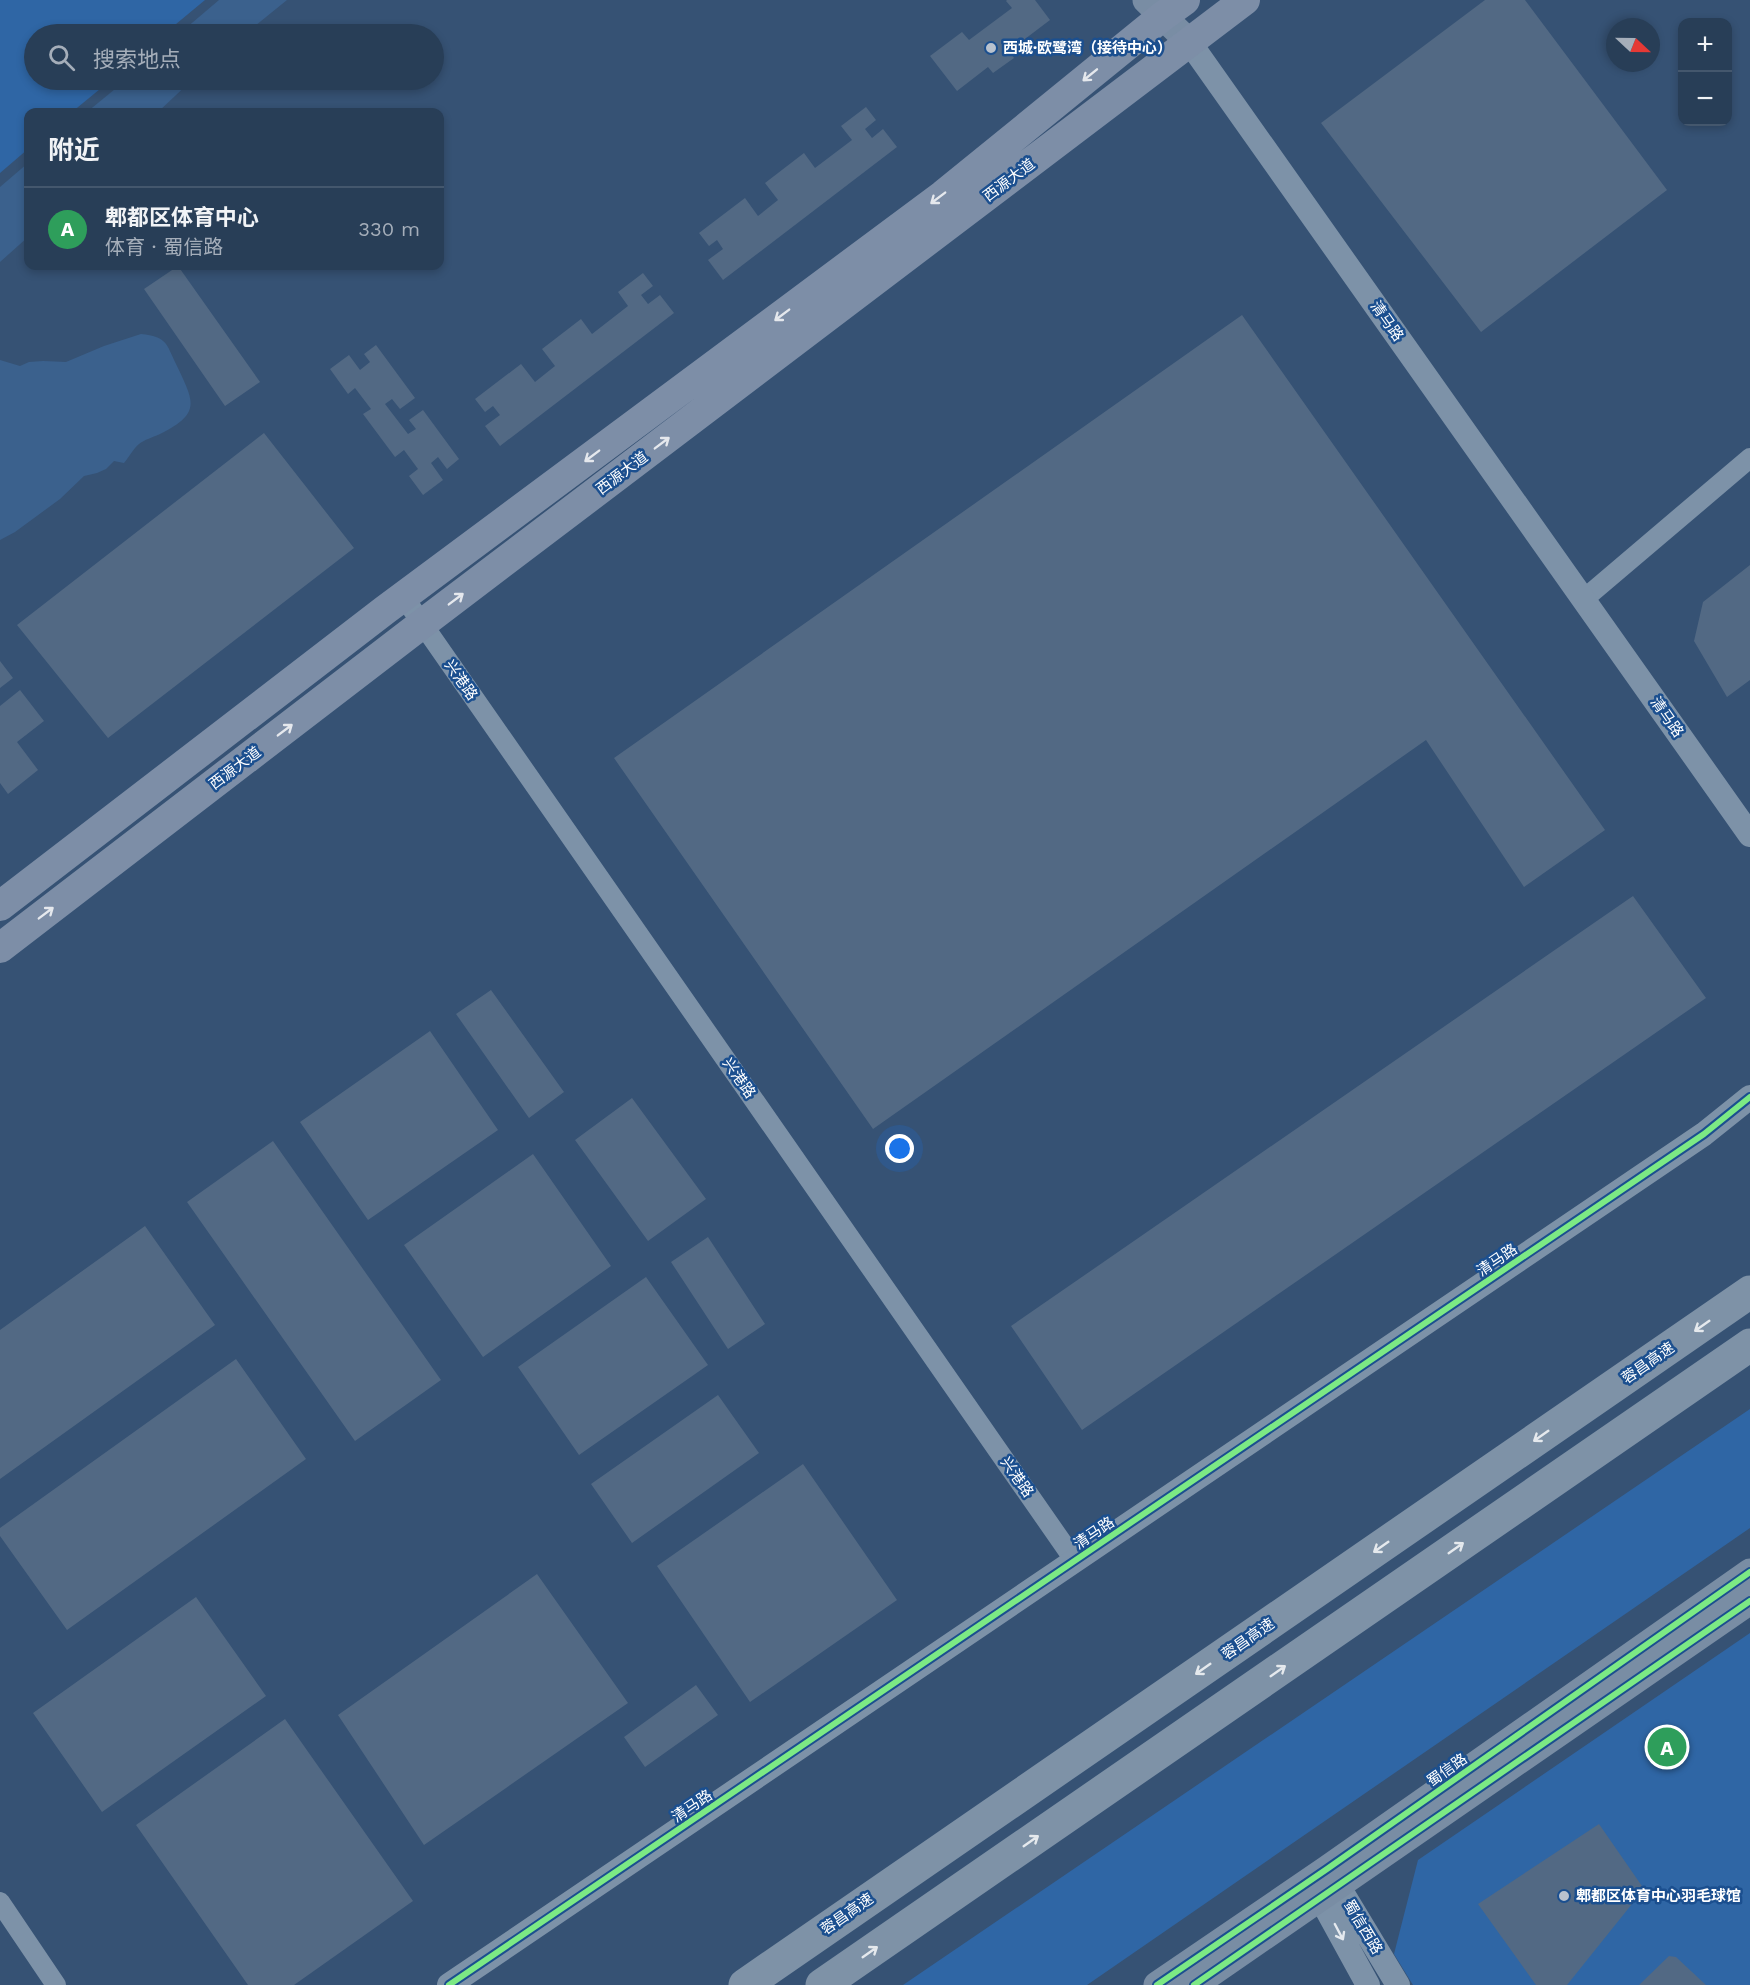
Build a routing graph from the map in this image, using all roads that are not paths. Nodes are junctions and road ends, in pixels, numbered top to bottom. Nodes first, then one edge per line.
1 (1245, 0) edge
2 (1166, 5) edge
3 (1190, 43) junction
4 (1750, 458) edge
5 (403, 596) junction
6 (1584, 599) junction
7 (422, 624) junction
8 (1750, 835) edge
9 (0, 906) edge
10 (0, 948) edge
11 (1750, 1097) edge
12 (1750, 1292) edge
13 (1750, 1345) edge
14 (1075, 1561) junction
15 (1750, 1572) edge
16 (1750, 1601) edge
17 (1324, 1883) junction
18 (0, 1902) edge
19 (56, 1985) edge
20 (449, 1985) edge
21 (745, 1985) edge
22 (822, 1985) edge
23 (1157, 1985) edge
24 (1194, 1985) edge
25 (1368, 1985) edge
26 (1398, 1985) edge

1 - 3 main road, 西源大道
2 - 3 main road
2 -> 5 main road, 西源大道
3 - 6 street, 清马路
7 -> 3 main road, 西源大道
4 - 6 street
5 - 7 street, 兴港路
5 - 9 main road, 西源大道
6 - 8 street, 清马路
10 -> 7 main road, 西源大道
7 - 14 street, 兴港路
11 - 14 street, 清马路
12 -> 21 highway, 蓉昌高速
22 -> 13 highway
14 - 20 street, 清马路
15 - 17 main road, 蜀信路
16 - 17 main road, 蜀信路
17 - 23 main road, 蜀信路
17 - 24 main road, 蜀信路
17 -> 25 street, 蜀信西路
17 - 26 street, 蜀信西路
18 - 19 street

